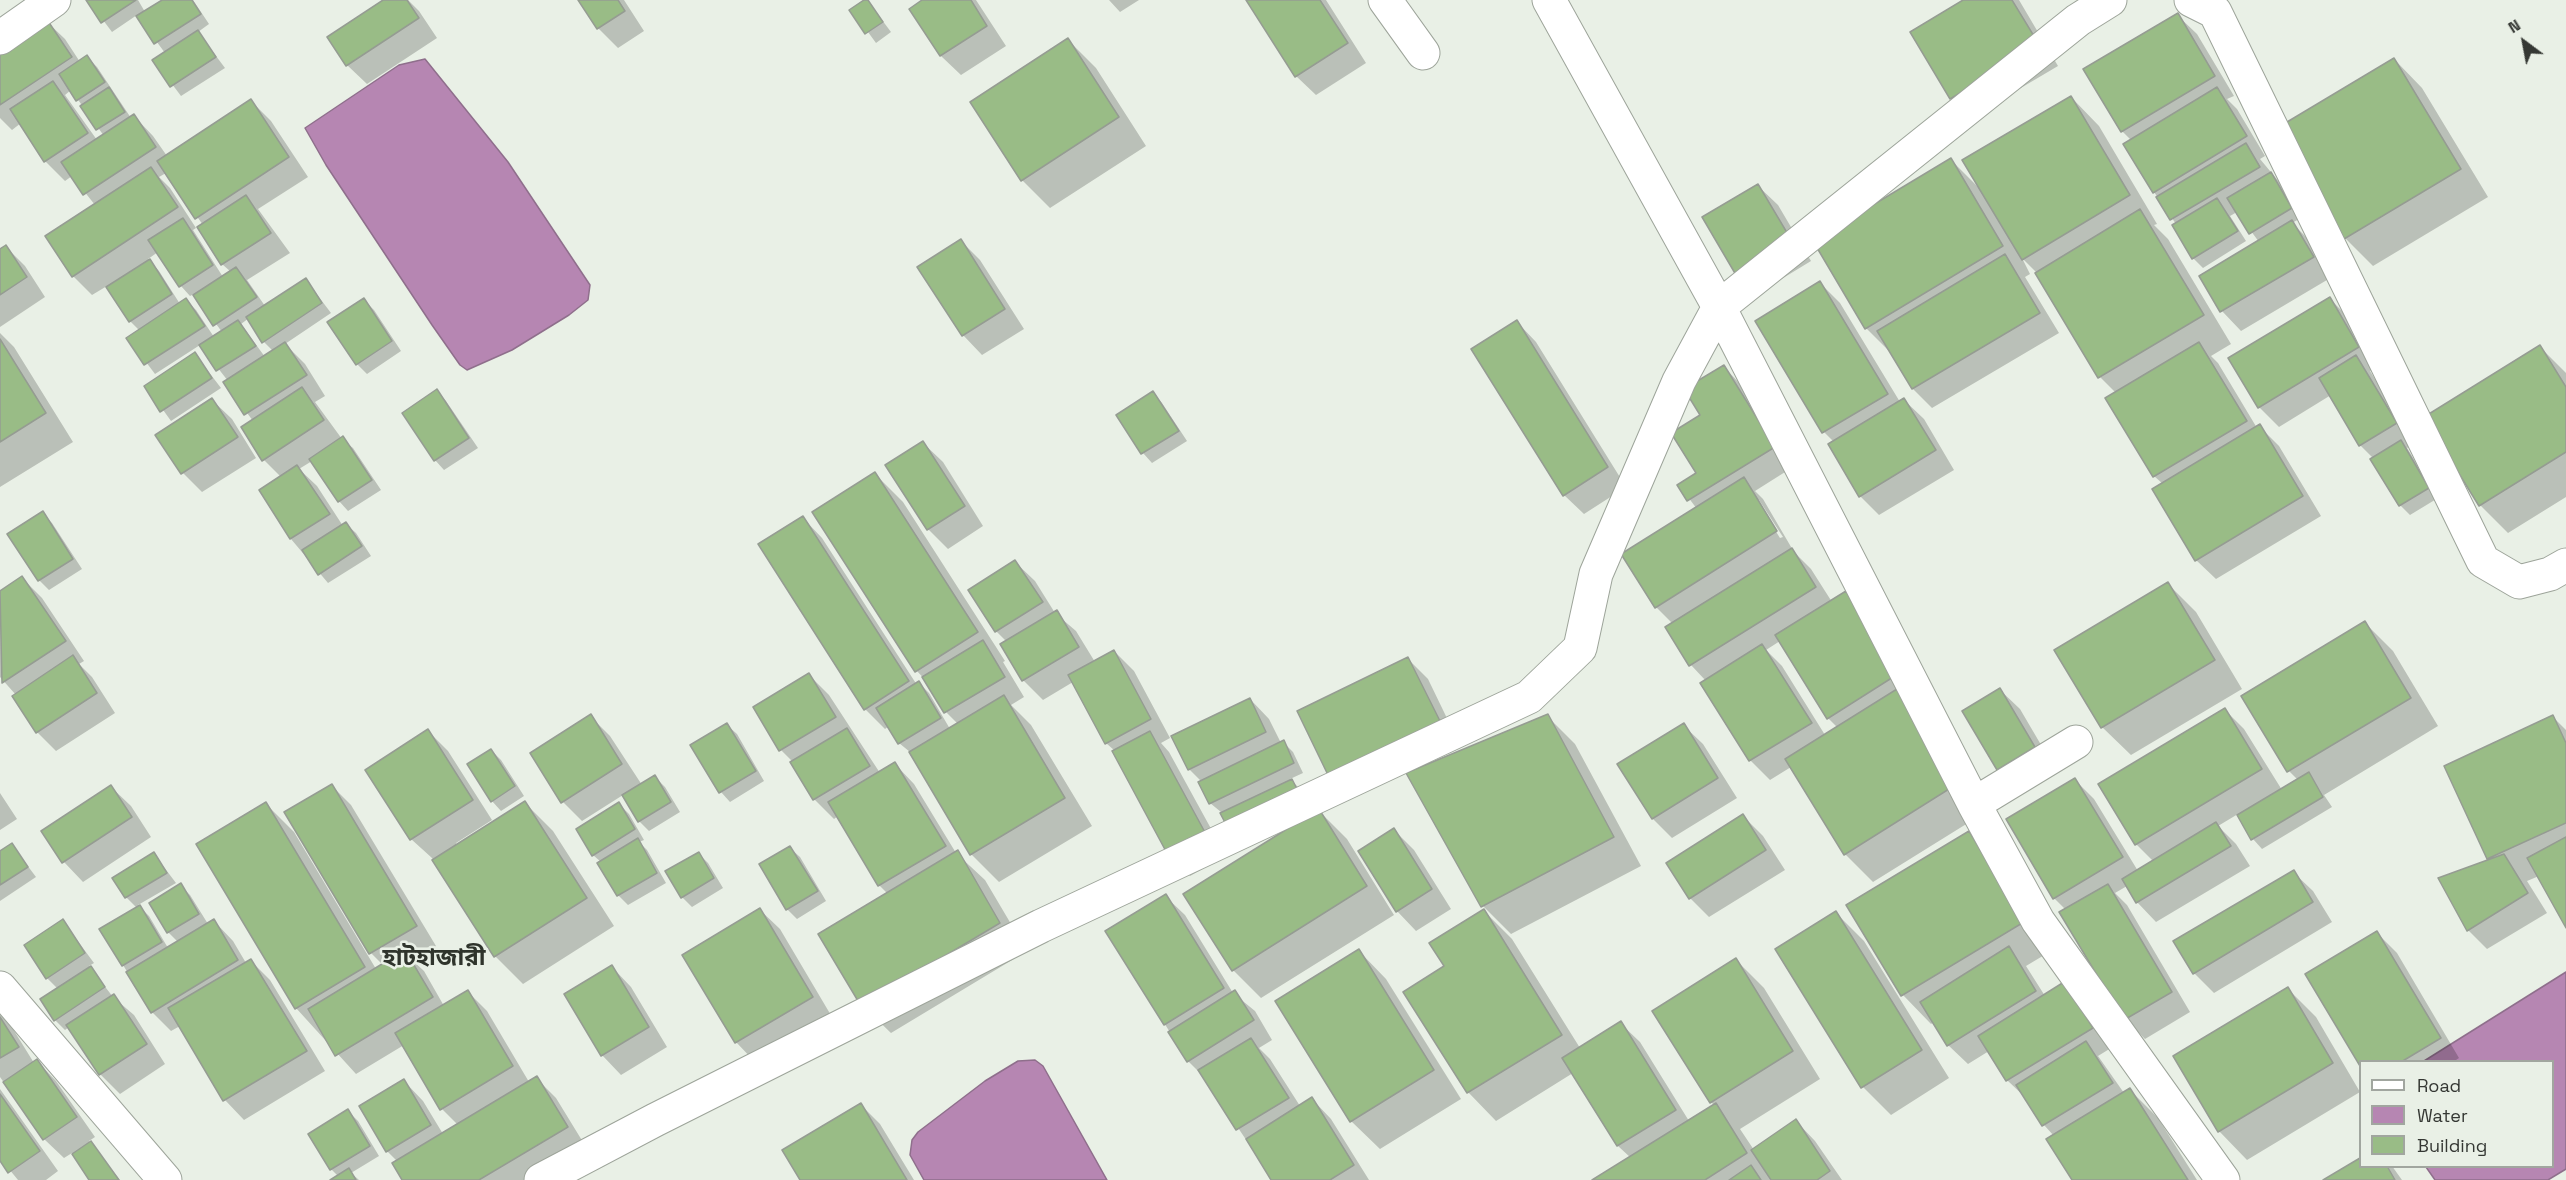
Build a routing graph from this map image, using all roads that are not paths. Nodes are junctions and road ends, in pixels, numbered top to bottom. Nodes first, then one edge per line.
1 (54, 0) edge
2 (1386, 0) edge
3 (1549, 0) edge
4 (2110, 0) edge
5 (2191, 0) edge
6 (0, 38) edge
7 (1423, 53) dead end
8 (1719, 307) junction
9 (2566, 565) edge
10 (2076, 742) dead end
11 (1974, 804) junction
12 (0, 988) edge
13 (165, 1180) edge
14 (541, 1180) edge
15 (2223, 1180) edge

1 - 6 street
2 - 7 street
3 - 8 street
4 - 8 street
5 - 9 street
8 - 11 street
8 - 14 street
10 - 11 street
11 - 15 street
12 - 13 street

